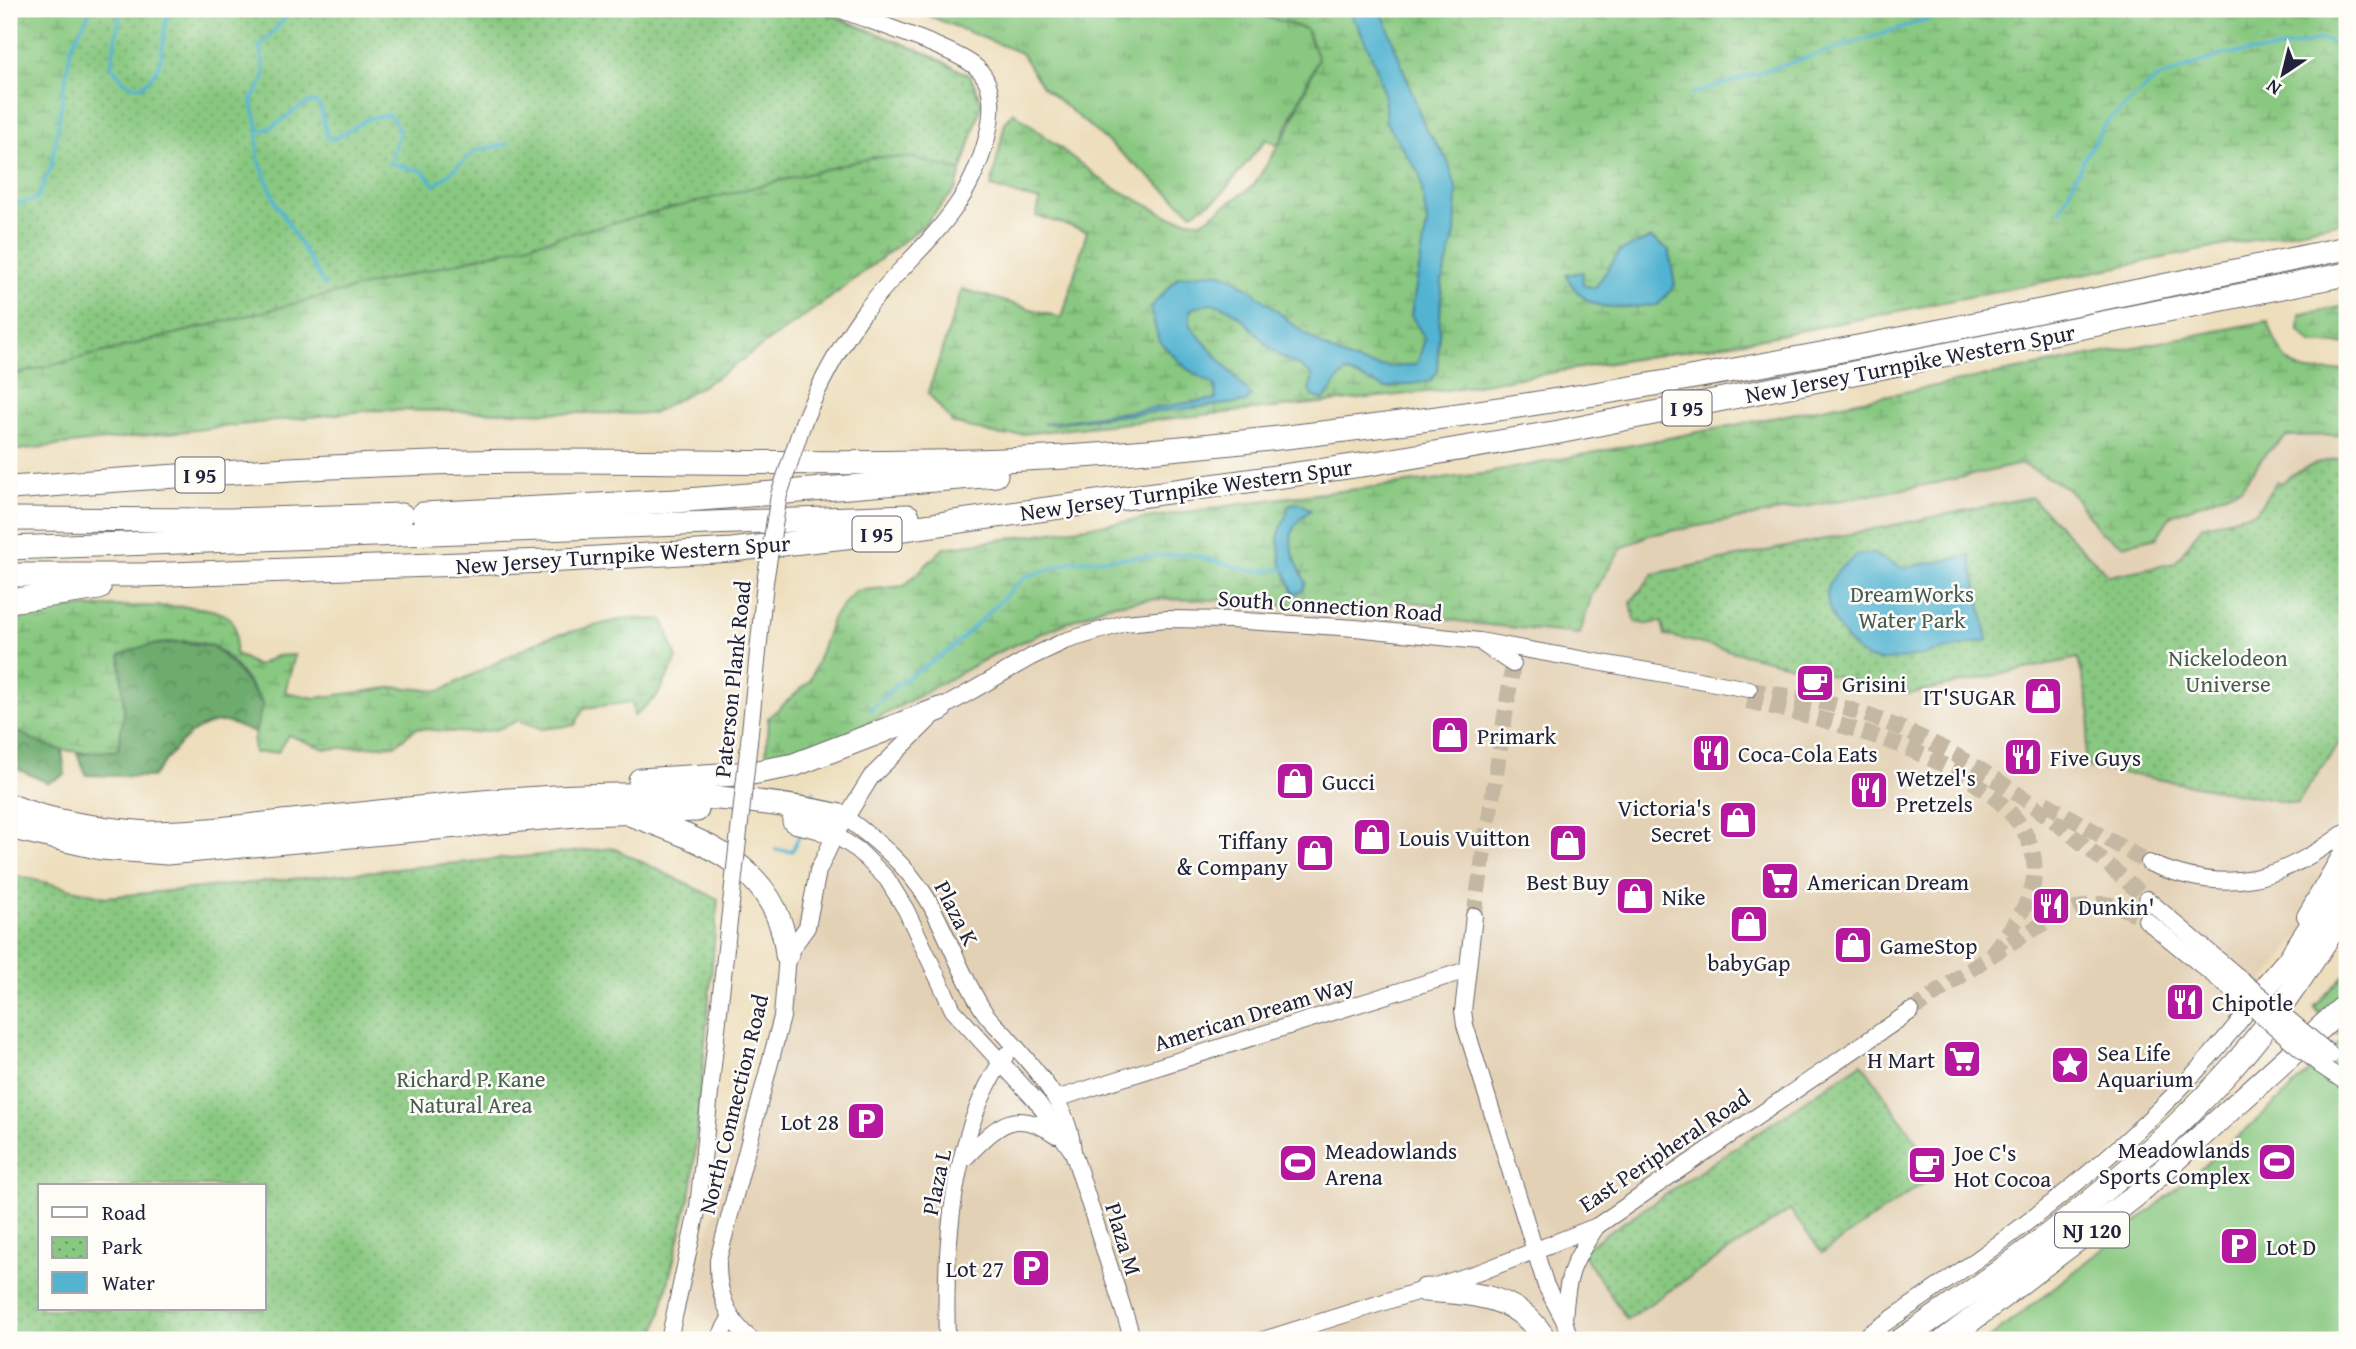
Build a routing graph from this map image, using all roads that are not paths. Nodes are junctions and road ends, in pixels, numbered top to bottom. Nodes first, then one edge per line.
1 (839, 9) edge
2 (2347, 248) edge
3 (2347, 274) edge
4 (1105, 455) junction
5 (9, 488) edge
6 (1022, 512) junction
7 (9, 519) edge
8 (9, 548) edge
9 (177, 574) junction
10 (9, 575) edge
11 (9, 601) edge
12 (1479, 641) junction
13 (1513, 664) dead end
14 (1748, 695) tunnel mouth
15 (940, 709) junction
16 (9, 791) edge
17 (541, 796) junction
18 (9, 805) edge
19 (622, 812) junction
20 (792, 813) junction
21 (829, 823) junction
22 (84, 824) junction
23 (9, 827) edge
24 (2347, 831) edge
25 (2347, 844) edge
26 (2148, 863) tunnel mouth
27 (2347, 871) edge
28 (2147, 899) tunnel mouth
29 (2347, 908) edge
30 (1474, 916) tunnel mouth
31 (2347, 919) edge
32 (2146, 920) tunnel mouth
33 (2329, 935) junction
34 (787, 955) junction
35 (1467, 970) junction
36 (2268, 984) junction
37 (2237, 986) junction
38 (2347, 1004) edge
39 (1912, 1011) tunnel mouth
40 (1013, 1044) junction
41 (2325, 1060) junction
42 (1001, 1062) junction
43 (2347, 1072) edge
44 (2347, 1083) edge
45 (1056, 1099) junction
46 (1062, 1139) junction
47 (1073, 1152) junction
48 (964, 1159) junction
49 (1597, 1226) junction
50 (1536, 1251) junction
51 (1425, 1290) junction
52 (731, 1316) junction
53 (1564, 1320) junction
54 (669, 1340) edge
55 (718, 1340) edge
56 (752, 1340) edge
57 (947, 1340) edge
58 (1133, 1340) edge
59 (1263, 1340) edge
60 (1545, 1340) edge
61 (1570, 1340) edge
62 (1860, 1340) edge
63 (1901, 1340) edge
64 (1945, 1340) edge

1 - 54 street, Paterson Plank Road, bridge
2 - 4 highway, New Jersey Turnpike Western Spur / I 95
3 - 6 highway, New Jersey Turnpike Western Spur / I 95
4 - 5 highway, New Jersey Turnpike Western Spur / I 95
4 - 7 highway
6 - 8 highway
6 - 9 highway, New Jersey Turnpike Western Spur / I 95
9 - 10 highway, New Jersey Turnpike Western Spur / I 95
9 - 11 highway
12 - 13 street
12 - 14 street, South Connection Road
12 - 15 street, South Connection Road
15 - 17 highway
15 - 21 street
16 - 22 highway
17 - 20 highway
17 - 22 highway
18 - 22 highway
19 - 20 highway
19 - 23 highway
19 - 34 highway
20 - 21 highway
21 - 34 street
21 - 40 street, Plaza K
21 - 42 street, Plaza K
24 - 26 street
25 - 36 street
27 - 36 highway
28 - 37 street
29 - 33 highway, NJ 120
30 - 35 street
31 - 33 highway
32 - 37 street
33 - 63 highway, NJ 120
34 - 52 street, North Connection Road
35 - 45 street, American Dream Way
35 - 50 street
36 - 62 street
37 - 41 street, bridge
38 - 64 highway, NJ 120
39 - 49 street, East Peripheral Road
40 - 42 street, Plaza L
40 - 45 street, Plaza M
41 - 43 street
41 - 44 street
42 - 46 street, Plaza M
42 - 48 street, Plaza L
45 - 47 street, Plaza M
46 - 47 street, Plaza M
46 - 48 street
47 - 58 street, Plaza M
48 - 57 street, Plaza L
49 - 50 street, East Peripheral Road
49 - 53 street
50 - 51 street, East Peripheral Road
50 - 53 street
51 - 59 street, East Peripheral Road
51 - 60 highway
52 - 55 street
52 - 56 street, North Connection Road
53 - 61 street

